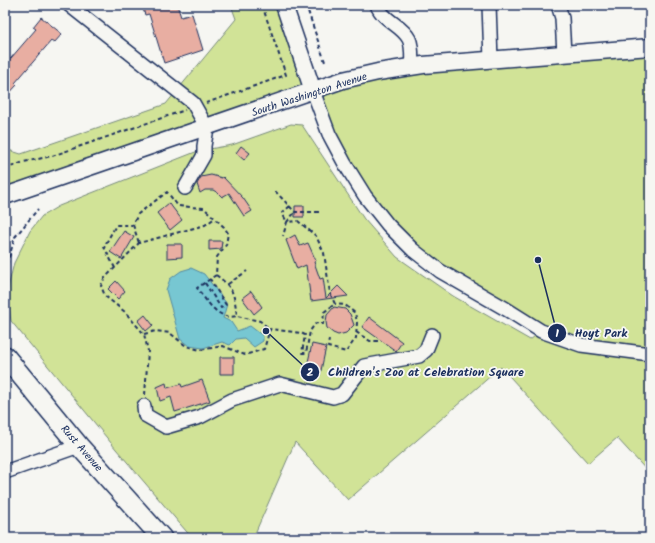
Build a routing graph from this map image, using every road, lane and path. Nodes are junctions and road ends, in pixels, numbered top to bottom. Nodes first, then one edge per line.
1 (69, 5) edge
2 (262, 5) edge
3 (284, 5) edge
4 (306, 5) edge
5 (378, 5) edge
6 (489, 5) edge
7 (558, 5) edge
8 (650, 47) edge
9 (564, 54) junction
10 (491, 60) junction
11 (325, 62) dead end
12 (412, 67) junction
13 (313, 91) junction
14 (195, 107) junction
15 (207, 128) junction
16 (5, 169) edge
17 (185, 188) dead end
18 (275, 191) dead end
19 (5, 196) edge
20 (290, 206) junction
21 (38, 209) dead end
22 (295, 212) junction
23 (321, 212) dead end
24 (215, 218) junction
25 (287, 222) junction
26 (133, 226) junction
27 (283, 236) dead end
28 (139, 243) junction
29 (115, 268) junction
30 (5, 271) edge
31 (247, 271) dead end
32 (216, 275) junction
33 (210, 279) junction
34 (205, 283) junction
35 (228, 284) junction
36 (335, 304) junction
37 (237, 316) junction
38 (270, 329) junction
39 (356, 332) junction
40 (144, 334) junction
41 (432, 335) dead end
42 (329, 339) dead end
43 (378, 342) dead end
44 (650, 354) edge
45 (5, 356) edge
46 (144, 406) joint
47 (79, 446) junction
48 (5, 472) edge
49 (160, 538) edge

1 - 14 street
2 - 14 path
3 - 13 main road
4 - 11 path
5 - 12 street
6 - 10 street
7 - 9 street
8 - 9 main road, South Washington Avenue
9 - 10 main road, South Washington Avenue
10 - 12 main road, South Washington Avenue
12 - 13 main road, South Washington Avenue
13 - 15 main road, South Washington Avenue
13 - 44 street
14 - 15 street
14 - 16 path
15 - 17 street
15 - 19 main road, South Washington Avenue
18 - 20 path
20 - 22 path
20 - 25 path
21 - 30 path
22 - 23 path
22 - 25 path
24 - 26 path
24 - 28 path
24 - 32 path
25 - 27 path
25 - 36 path
26 - 28 path
26 - 29 path
28 - 29 path
29 - 40 path
31 - 35 path
32 - 33 path
32 - 35 path
33 - 34 path
33 - 34 path
34 - 37 path
35 - 37 path
36 - 38 path
36 - 39 path
37 - 38 path
38 - 40 path
39 - 42 path
39 - 43 path
40 - 46 path
41 - 46 street
45 - 47 highway, Rust Avenue
47 - 48 street
47 - 49 highway, Rust Avenue

